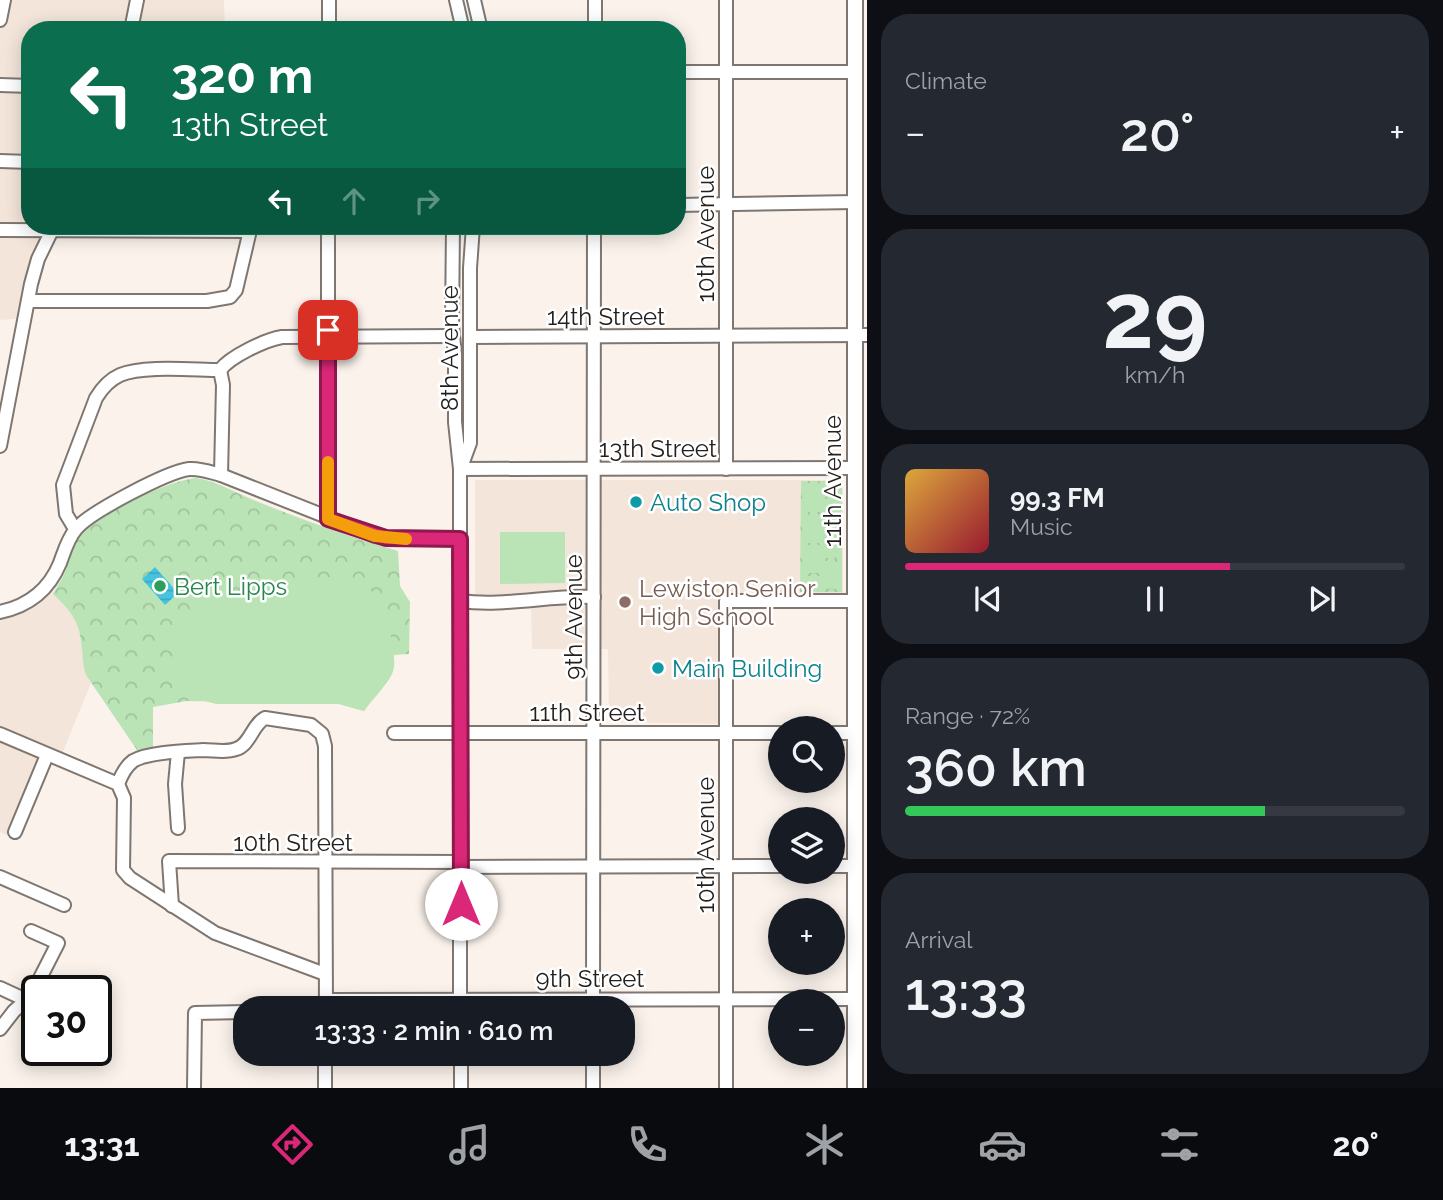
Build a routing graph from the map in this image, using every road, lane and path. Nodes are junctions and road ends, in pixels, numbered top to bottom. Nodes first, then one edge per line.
1 (4, 0) edge
2 (137, 0) edge
3 (328, 0) edge
4 (456, 0) edge
5 (474, 0) edge
6 (595, 0) edge
7 (726, 0) edge
8 (855, 0) edge
9 (0, 20) edge
10 (133, 21) edge
11 (328, 21) edge
12 (461, 21) edge
13 (479, 21) edge
14 (595, 21) edge
15 (686, 72) edge
16 (726, 72) junction
17 (855, 72) junction
18 (0, 85) edge
19 (21, 86) edge
20 (0, 161) edge
21 (21, 162) edge
22 (855, 202) junction
23 (686, 205) edge
24 (726, 206) junction
25 (21, 229) edge
26 (0, 230) edge
27 (50, 235) edge
28 (248, 235) edge
29 (328, 235) edge
30 (453, 235) edge
31 (472, 235) edge
32 (594, 235) edge
33 (28, 301) junction
34 (861, 335) edge
35 (328, 336) junction
36 (453, 336) junction
37 (593, 336) junction
38 (470, 337) junction
39 (726, 337) junction
40 (220, 370) junction
41 (0, 446) edge
42 (855, 468) junction
43 (460, 469) junction
44 (593, 469) junction
45 (726, 469) junction
46 (221, 475) junction
47 (328, 519) junction
48 (75, 529) junction
49 (460, 539) junction
50 (861, 567) edge
51 (594, 597) junction
52 (460, 601) junction
53 (855, 601) junction
54 (0, 612) edge
55 (593, 732) junction
56 (394, 733) dead end
57 (461, 733) junction
58 (768, 733) edge
59 (845, 733) edge
60 (855, 733) junction
61 (0, 734) edge
62 (726, 734) junction
63 (178, 752) junction
64 (47, 755) junction
65 (118, 784) junction
66 (861, 797) edge
67 (178, 828) dead end
68 (15, 832) dead end
69 (325, 863) junction
70 (461, 864) junction
71 (593, 866) junction
72 (726, 866) junction
73 (768, 866) edge
74 (845, 866) edge
75 (855, 866) junction
76 (0, 877) edge
77 (64, 905) dead end
78 (172, 906) junction
79 (861, 910) edge
80 (31, 931) dead end
81 (326, 974) junction
82 (42, 975) edge
83 (0, 988) edge
84 (326, 996) edge
85 (460, 996) edge
86 (593, 996) edge
87 (21, 998) edge
88 (726, 998) junction
89 (855, 999) junction
90 (635, 1002) edge
91 (21, 1003) edge
92 (233, 1012) edge
93 (861, 1027) edge
94 (0, 1029) edge
95 (325, 1066) edge
96 (461, 1066) edge
97 (593, 1066) edge
98 (194, 1088) edge
99 (325, 1088) edge
100 (461, 1088) edge
101 (593, 1088) edge
102 (726, 1088) edge
103 (855, 1088) edge

1 - 9 street
2 - 10 street
3 - 11 street
4 - 12 street
5 - 13 street
6 - 14 street
7 - 16 street, 10th Avenue
8 - 17 main road, 11th Avenue
15 - 16 street
16 - 17 street
16 - 24 street, 10th Avenue
17 - 22 main road, 11th Avenue
18 - 19 street
20 - 21 street
22 - 24 street
22 - 34 main road, 11th Avenue
23 - 24 street
24 - 39 street, 10th Avenue
25 - 26 street
27 - 33 street
28 - 33 street
29 - 35 street
30 - 36 street, 8th Avenue
31 - 38 street, 8th Avenue
32 - 37 street, 9th Avenue
33 - 41 street
34 - 39 street, 14th Street
34 - 42 main road, 11th Avenue
35 - 36 street
35 - 40 street
35 - 47 street
36 - 43 street, 8th Avenue
37 - 38 street, 14th Street
37 - 39 street, 14th Street
37 - 44 street, 9th Avenue
38 - 43 street, 8th Avenue
39 - 45 street, 10th Avenue
40 - 46 street
40 - 48 street
42 - 45 street, 13th Street
42 - 50 main road, 11th Avenue
43 - 44 street, 13th Street
43 - 49 street, 8th Avenue
44 - 45 street, 13th Street
44 - 51 street, 9th Avenue
46 - 47 street
46 - 48 street
47 - 49 street
48 - 54 street
49 - 52 street, 8th Avenue
50 - 53 main road, 11th Avenue
51 - 52 street
51 - 55 street, 9th Avenue
52 - 57 street, 8th Avenue
53 - 60 main road, 11th Avenue
53 - 62 street, 10th Avenue
55 - 57 street, 11th Street
55 - 62 street, 11th Street
55 - 71 street, 9th Avenue
56 - 57 street, 11th Street
57 - 70 street, 8th Avenue
58 - 62 street, 11th Street
59 - 60 street
60 - 66 main road, 11th Avenue
61 - 64 street
62 - 72 street, 10th Avenue
63 - 65 street
63 - 67 street
63 - 69 street
64 - 65 street
64 - 68 street
65 - 78 street
66 - 75 main road, 11th Avenue
69 - 70 street, 10th Street
69 - 78 street, 10th Street
69 - 81 street
70 - 71 street, 10th Street
70 - 85 street, 8th Avenue
71 - 72 street, 10th Street
71 - 86 street, 9th Avenue
72 - 73 street, 10th Street
72 - 88 street, 10th Avenue
74 - 75 street
75 - 79 main road, 11th Avenue
76 - 77 street
78 - 81 street
79 - 89 main road, 11th Avenue
80 - 82 street
81 - 84 street
83 - 87 street
88 - 89 street, 9th Street
88 - 90 street, 9th Street
88 - 102 street, 10th Avenue
89 - 93 main road, 11th Avenue
91 - 94 street
92 - 98 street
93 - 103 main road, 11th Avenue
95 - 99 street
96 - 100 street
97 - 101 street

